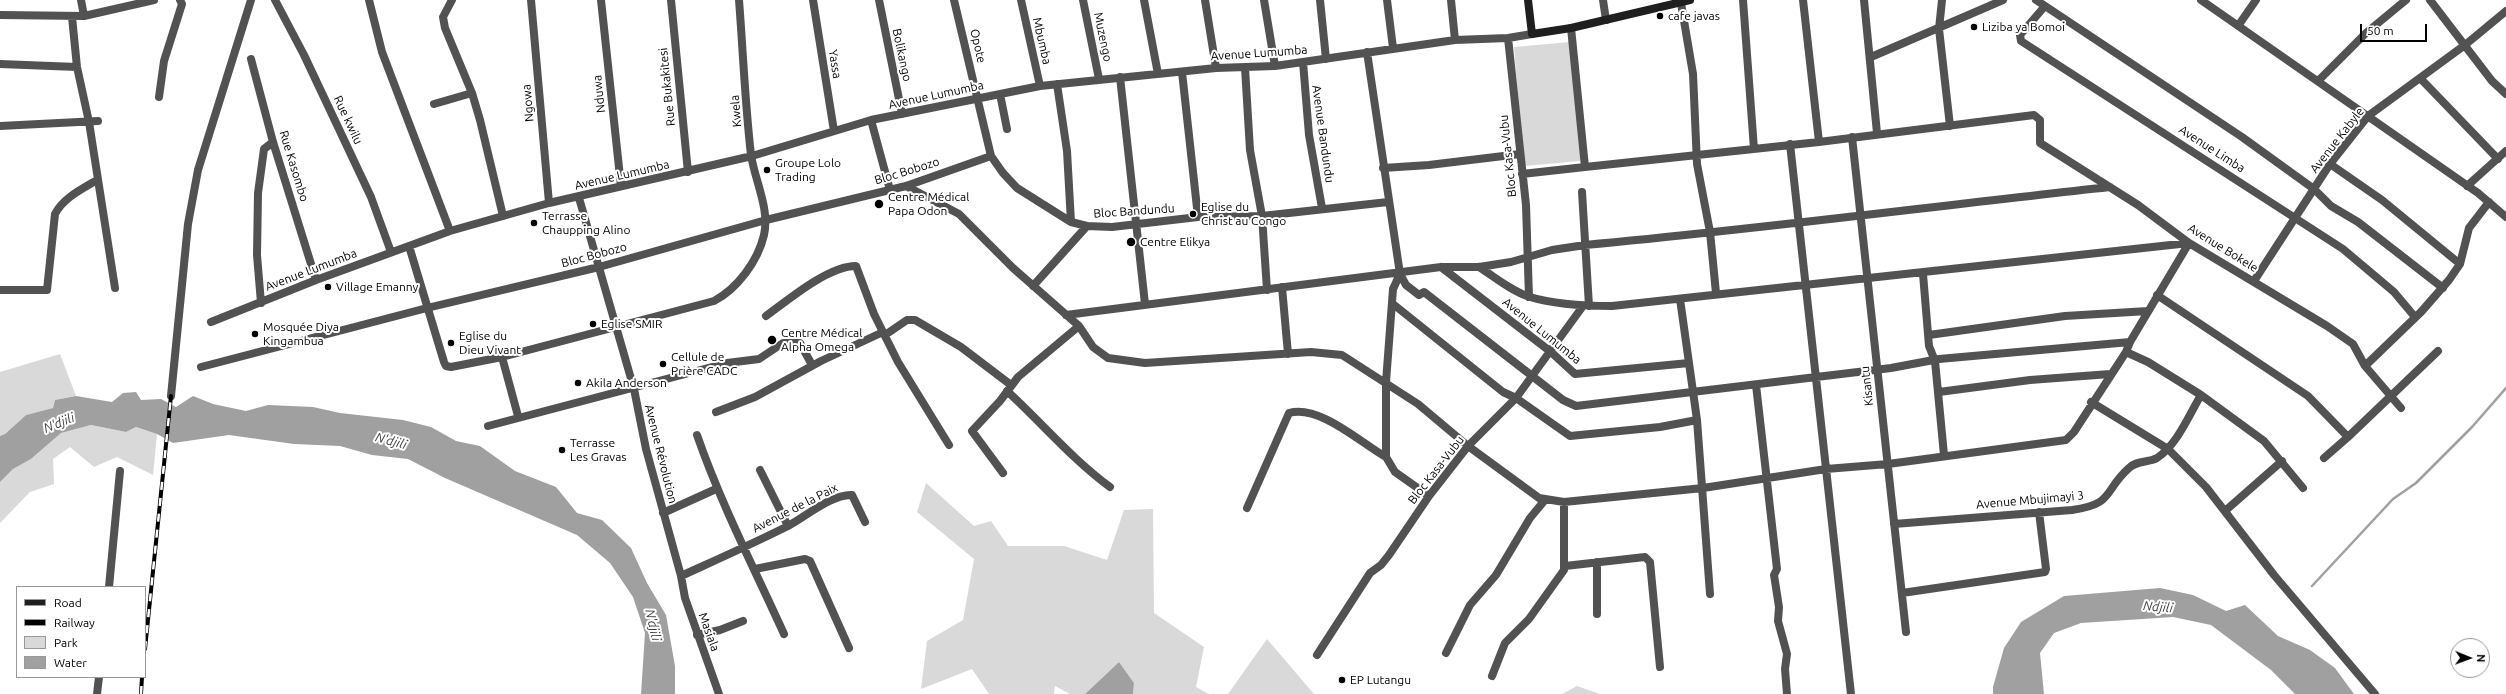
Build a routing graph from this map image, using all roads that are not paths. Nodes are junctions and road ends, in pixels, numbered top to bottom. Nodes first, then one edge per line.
1 (81, 0) edge
2 (154, 0) edge
3 (180, 0) edge
4 (251, 0) edge
5 (275, 0) edge
6 (369, 0) edge
7 (452, 0) edge
8 (531, 0) edge
9 (601, 0) edge
10 (671, 0) edge
11 (739, 0) edge
12 (813, 0) edge
13 (879, 0) edge
14 (954, 0) edge
15 (1021, 0) edge
16 (1083, 0) edge
17 (1144, 0) edge
18 (1205, 0) edge
19 (1264, 0) edge
20 (1320, 0) edge
21 (1387, 0) edge
22 (1450, 0) edge
23 (1528, 0) edge
24 (1603, 0) edge
25 (1690, 0) edge
26 (1743, 0) edge
27 (1803, 0) edge
28 (1864, 0) edge
29 (1942, 0) edge
30 (2003, 0) edge
31 (2036, 0) edge
32 (2201, 0) edge
33 (2256, 0) edge
34 (2406, 0) edge
35 (2430, 0) edge
36 (1677, 2) edge
37 (2045, 6) junction
38 (2506, 11) edge
39 (0, 15) edge
40 (72, 16) junction
41 (84, 16) junction
42 (1606, 20) junction
43 (2238, 26) junction
44 (1571, 28) junction
45 (1939, 29) junction
46 (1532, 34) junction
47 (1508, 38) junction
48 (1455, 40) junction
49 (2465, 45) junction
50 (1393, 48) junction
51 (1367, 52) junction
52 (1871, 56) junction
53 (251, 59) dead end
54 (1326, 59) junction
55 (1303, 62) junction
56 (0, 64) edge
57 (1275, 66) junction
58 (77, 67) junction
59 (1216, 68) junction
60 (1245, 68) junction
61 (1182, 72) junction
62 (1158, 74) junction
63 (1120, 77) junction
64 (2420, 78) junction
65 (1099, 79) junction
66 (2319, 80) junction
67 (1057, 84) junction
68 (1040, 86) junction
69 (472, 93) junction
70 (1000, 94) junction
71 (2506, 94) edge
72 (159, 97) dead end
73 (978, 98) junction
74 (434, 104) dead end
75 (902, 114) junction
76 (2368, 116) junction
77 (871, 120) junction
78 (98, 121) dead end
79 (89, 122) junction
80 (0, 126) edge
81 (1950, 126) junction
82 (1007, 129) dead end
83 (834, 131) junction
84 (1877, 133) junction
85 (1852, 137) junction
86 (273, 142) junction
87 (1819, 142) junction
88 (1790, 144) junction
89 (1754, 149) junction
90 (2506, 151) edge
91 (1520, 154) junction
92 (1697, 155) junction
93 (752, 156) junction
94 (991, 156) junction
95 (2498, 159) junction
96 (2330, 164) junction
97 (1585, 166) junction
98 (1383, 168) junction
99 (688, 172) junction
100 (1522, 174) junction
101 (97, 180) junction
102 (621, 186) junction
103 (906, 186) junction
104 (2467, 186) junction
105 (2110, 187) junction
106 (2314, 189) junction
107 (890, 190) junction
108 (1582, 192) dead end
109 (579, 198) junction
110 (1388, 202) junction
111 (2489, 202) junction
112 (549, 203) junction
113 (1322, 208) junction
114 (1860, 214) junction
115 (504, 216) junction
116 (1262, 216) junction
117 (2294, 216) junction
118 (2506, 217) edge
119 (1198, 218) junction
120 (766, 220) junction
121 (1071, 222) junction
122 (1799, 224) junction
123 (1137, 225) junction
124 (1087, 226) junction
125 (450, 232) junction
126 (1710, 232) junction
127 (2189, 243) junction
128 (1585, 245) junction
129 (409, 246) junction
130 (391, 252) junction
131 (1527, 258) junction
132 (2460, 264) junction
133 (599, 267) junction
134 (1441, 267) junction
135 (1479, 267) junction
136 (1400, 274) junction
137 (1923, 274) junction
138 (1867, 279) junction
139 (316, 280) junction
140 (2254, 281) junction
141 (1033, 286) junction
142 (1806, 286) junction
143 (1282, 287) junction
144 (115, 288) dead end
145 (2443, 288) junction
146 (0, 290) edge
147 (1268, 290) junction
148 (1716, 293) junction
149 (2157, 295) junction
150 (1529, 297) junction
151 (1680, 299) junction
152 (260, 303) junction
153 (1145, 304) junction
154 (1393, 304) junction
155 (1586, 306) junction
156 (427, 308) junction
157 (2148, 311) junction
158 (1066, 315) junction
159 (766, 316) dead end
160 (2415, 316) junction
161 (211, 322) dead end
162 (616, 326) junction
163 (1079, 326) junction
164 (884, 334) junction
165 (1929, 334) junction
166 (2130, 342) junction
167 (2438, 351) dead end
168 (1551, 352) junction
169 (2126, 352) junction
170 (1288, 354) junction
171 (502, 357) junction
172 (1935, 361) junction
173 (1689, 363) junction
174 (812, 366) junction
175 (2365, 366) junction
176 (201, 367) dead end
177 (1877, 368) junction
178 (2110, 374) junction
179 (1533, 376) junction
180 (1816, 376) junction
181 (1386, 382) junction
182 (1756, 385) junction
183 (1009, 388) junction
184 (634, 389) junction
185 (1939, 392) junction
186 (1694, 393) junction
187 (2201, 395) junction
188 (171, 396) dead end
189 (2392, 397) junction
190 (1516, 398) junction
191 (2091, 402) junction
192 (2401, 408) dead end
193 (716, 412) dead end
194 (518, 416) junction
195 (1697, 420) junction
196 (488, 426) dead end
197 (697, 435) dead end
198 (2348, 437) junction
199 (949, 445) dead end
200 (1468, 446) junction
201 (2168, 449) junction
202 (1944, 455) junction
203 (1386, 458) junction
204 (2324, 458) dead end
205 (2282, 461) junction
206 (1888, 464) junction
207 (1826, 468) junction
208 (760, 470) dead end
209 (120, 471) dead end
210 (1003, 473) dead end
211 (1766, 479) junction
212 (1110, 487) dead end
213 (1703, 488) junction
214 (2303, 488) dead end
215 (716, 489) junction
216 (1429, 496) junction
217 (1546, 500) junction
218 (1564, 502) junction
219 (1248, 508) dead end
220 (2224, 511) junction
221 (2039, 512) junction
222 (663, 513) junction
223 (865, 522) dead end
224 (1894, 524) junction
225 (788, 526) junction
226 (743, 548) junction
227 (1597, 562) junction
228 (1565, 566) junction
229 (755, 569) junction
230 (681, 576) junction
231 (110, 586) edge
232 (1902, 593) junction
233 (1710, 594) dead end
234 (1597, 614) dead end
235 (743, 621) dead end
236 (1906, 632) dead end
237 (784, 634) dead end
238 (697, 635) junction
239 (849, 648) dead end
240 (1446, 653) dead end
241 (1317, 655) dead end
242 (1660, 668) dead end
243 (1492, 676) dead end
244 (99, 678) edge
245 (97, 694) edge
246 (719, 694) edge
247 (1787, 694) edge
248 (1851, 694) edge
249 (2376, 694) edge

1 - 41 street
2 - 41 street
3 - 72 street
4 - 188 street
5 - 130 street, Rue kwilu
6 - 125 street
7 - 69 street
8 - 112 street, Ngowa
9 - 102 street, Nduwa
10 - 99 street, Rue Bukakitesi
11 - 93 street, Kwela
12 - 83 street, Yassa
13 - 75 street, Bolikango
14 - 73 street, Opote
15 - 68 street, Mbumba
16 - 65 street, Muzengo
17 - 62 street
18 - 59 street
19 - 57 street
20 - 54 street
21 - 50 street
22 - 48 street
23 - 46 street
24 - 42 street
25 - 36 street, Avenue Lumumba
26 - 89 street
27 - 87 street
28 - 52 street
29 - 45 street
30 - 45 street
31 - 37 street
32 - 43 street
33 - 43 street
34 - 66 street
35 - 49 street
36 - 42 street, Avenue Lumumba
36 - 92 street
37 - 106 street
37 - 117 street, Avenue Limba
38 - 49 street, Avenue Kabyle
39 - 40 street
40 - 41 street
40 - 58 street
42 - 44 street, Avenue Lumumba
43 - 66 street
44 - 46 street, Avenue Lumumba
44 - 97 street
45 - 52 street
45 - 81 street
46 - 47 street, Avenue Lumumba
47 - 48 street, Avenue Lumumba
47 - 91 street, Bloc Kasa-Vubu
48 - 50 street, Avenue Lumumba
49 - 64 street, Avenue Kabyle
49 - 71 street
50 - 51 street, Avenue Lumumba
51 - 54 street, Avenue Lumumba
51 - 98 street
52 - 84 street
53 - 86 street, Rue Kasombo
54 - 55 street, Avenue Lumumba
55 - 57 street, Avenue Lumumba
55 - 113 street, Avenue Bandundu
56 - 58 street
57 - 60 street, Avenue Lumumba
58 - 79 street
59 - 60 street, Avenue Lumumba
59 - 61 street, Avenue Lumumba
60 - 116 street
61 - 62 street, Avenue Lumumba
61 - 119 street
62 - 63 street, Avenue Lumumba
63 - 65 street, Avenue Lumumba
63 - 123 street
64 - 76 street, Avenue Kabyle
64 - 95 street
65 - 67 street, Avenue Lumumba
66 - 76 street
67 - 68 street, Avenue Lumumba
67 - 121 street
68 - 70 street, Avenue Lumumba
69 - 74 street
69 - 115 street
70 - 73 street, Avenue Lumumba
70 - 82 street
73 - 75 street, Avenue Lumumba
73 - 94 street, Bloc Bandundu
75 - 77 street, Avenue Lumumba
76 - 96 street, Avenue Kabyle
76 - 104 street
77 - 83 street, Avenue Lumumba
77 - 107 street
78 - 79 street
79 - 80 street
79 - 101 street
81 - 84 street
81 - 105 street, Avenue Bokele
83 - 93 street, Avenue Lumumba
84 - 85 street
85 - 87 street
85 - 114 street, Kisantu
86 - 139 street, Rue Kasombo
86 - 152 street
87 - 88 street
88 - 89 street
88 - 122 street
89 - 92 street
90 - 95 street
91 - 98 street
91 - 100 street, Bloc Kasa-Vubu
92 - 97 street
92 - 126 street
93 - 99 street, Avenue Lumumba
93 - 120 street, Kwela
94 - 103 street, Bloc Bobozo
94 - 121 street, Bloc Bandundu
95 - 104 street
96 - 106 street, Avenue Kabyle
96 - 132 street
97 - 100 street
98 - 110 street
99 - 102 street, Avenue Lumumba
100 - 131 street, Bloc Kasa-Vubu
101 - 144 street
101 - 146 street
102 - 109 street, Avenue Lumumba
103 - 107 street, Bloc Bobozo
103 - 141 street
104 - 111 street
105 - 114 street
105 - 127 street, Avenue Bokele
106 - 117 street, Avenue Kabyle
106 - 145 street
107 - 120 street, Bloc Bobozo
108 - 128 street
109 - 112 street, Avenue Lumumba
109 - 133 street, Avenue Révolution
110 - 113 street, Bloc Bandundu
110 - 136 street
111 - 118 street
111 - 132 street
112 - 115 street, Avenue Lumumba
113 - 116 street, Bloc Bandundu
114 - 122 street
114 - 138 street, Kisantu
115 - 125 street, Avenue Lumumba
116 - 119 street, Bloc Bandundu
116 - 147 street
117 - 140 street, Avenue Kabyle
117 - 160 street, Avenue Limba
119 - 123 street, Bloc Bandundu
120 - 133 street, Bloc Bobozo
120 - 162 street
121 - 124 street, Bloc Bandundu
122 - 126 street
122 - 142 street
123 - 124 street, Bloc Bandundu
123 - 153 street
124 - 141 street
125 - 129 street, Avenue Lumumba
126 - 128 street
126 - 148 street
127 - 137 street
127 - 140 street, Avenue Bokele
127 - 149 street
128 - 131 street
128 - 155 street
129 - 130 street, Avenue Lumumba
129 - 156 street
130 - 139 street, Avenue Lumumba
131 - 135 street
131 - 150 street, Bloc Kasa-Vubu
132 - 145 street
133 - 156 street, Bloc Bobozo
133 - 162 street, Avenue Révolution
134 - 135 street
134 - 136 street
134 - 168 street, Avenue Lumumba
135 - 150 street
136 - 143 street
136 - 154 street
136 - 179 street
137 - 138 street
137 - 165 street
138 - 142 street
138 - 177 street, Kisantu
139 - 152 street, Avenue Lumumba
140 - 175 street, Avenue Bokele
141 - 158 street
142 - 148 street
142 - 180 street
143 - 147 street
143 - 170 street
145 - 160 street
147 - 153 street
148 - 151 street
149 - 157 street
149 - 198 street
150 - 155 street
151 - 155 street
151 - 173 street
152 - 161 street, Avenue Lumumba
153 - 158 street
154 - 181 street
154 - 190 street
155 - 168 street, Bloc Kasa-Vubu
156 - 171 street
156 - 176 street, Bloc Bobozo
157 - 165 street
157 - 166 street
158 - 163 street
159 - 164 street
160 - 175 street
162 - 171 street
162 - 184 street, Avenue Révolution
163 - 170 street
163 - 183 street
164 - 174 street
164 - 183 street
164 - 199 street
165 - 172 street
166 - 169 street
166 - 172 street
167 - 189 street
168 - 173 street, Avenue Lumumba
168 - 179 street, Bloc Kasa-Vubu
169 - 178 street
169 - 187 street
170 - 181 street
171 - 194 street
172 - 177 street
172 - 185 street
173 - 186 street
174 - 184 street
174 - 193 street
175 - 189 street, Avenue Bokele
177 - 180 street
177 - 206 street, Kisantu
178 - 185 street
178 - 191 street
179 - 186 street
179 - 190 street, Bloc Kasa-Vubu
180 - 182 street
180 - 207 street
181 - 200 street
181 - 203 street
182 - 186 street
182 - 211 street
183 - 210 street
183 - 212 street
184 - 194 street
184 - 222 street, Avenue Révolution
185 - 202 street
186 - 195 street
187 - 201 street
187 - 205 street
189 - 192 street, Avenue Bokele
189 - 198 street
190 - 195 street
190 - 200 street, Bloc Kasa-Vubu
191 - 201 street
191 - 202 street
194 - 196 street
195 - 213 street
197 - 215 street
198 - 204 street
200 - 216 street, Bloc Kasa-Vubu
200 - 217 street
201 - 220 street
201 - 221 street, Avenue Mbujimayi 3
202 - 206 street
203 - 216 street
203 - 219 street
205 - 214 street
205 - 220 street
206 - 207 street
206 - 224 street, Kisantu
207 - 211 street
207 - 248 street
208 - 225 street
209 - 231 street
211 - 213 street
211 - 247 street
213 - 218 street
213 - 233 street
215 - 222 street
215 - 226 street
216 - 241 street, Bloc Kasa-Vubu
217 - 218 street
217 - 240 street
218 - 228 street
220 - 249 street
221 - 224 street, Avenue Mbujimayi 3
221 - 232 street
222 - 230 street, Avenue Révolution
223 - 225 street, Avenue de la Paix
224 - 232 street, Kisantu
225 - 226 street, Avenue de la Paix
226 - 229 street
226 - 230 street, Avenue de la Paix
227 - 228 street
227 - 234 street
227 - 242 street
228 - 243 street
229 - 237 street
229 - 239 street
230 - 238 street, Masiala
232 - 236 street, Kisantu
235 - 238 street
238 - 246 street, Masiala
244 - 245 street

